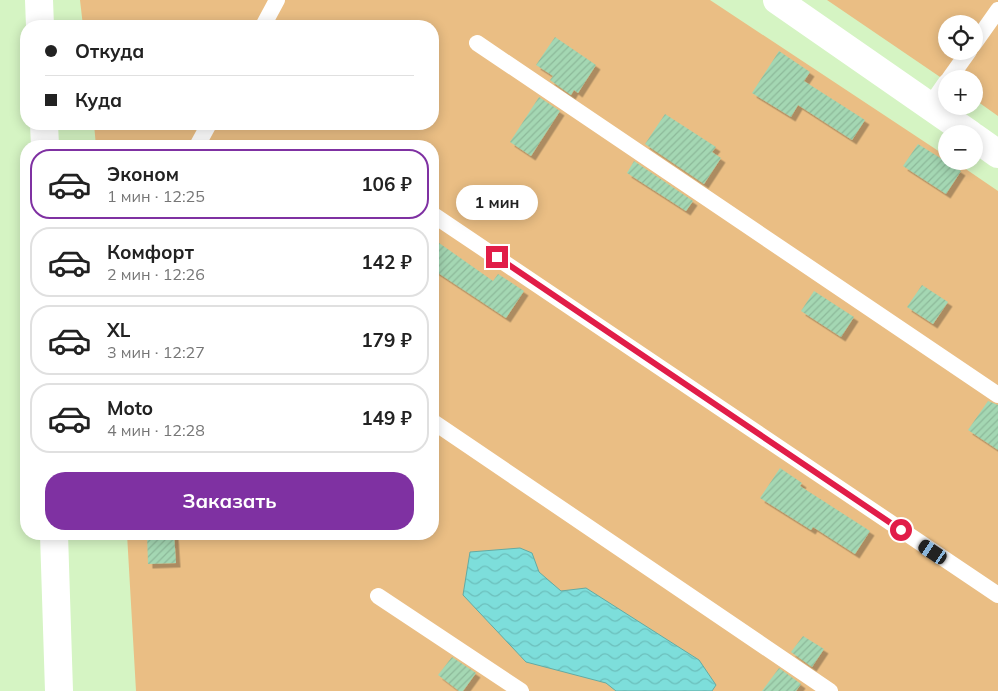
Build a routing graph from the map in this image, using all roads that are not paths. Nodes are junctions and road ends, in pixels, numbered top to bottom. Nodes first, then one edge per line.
1 (39, 0) edge
2 (277, 0) edge
3 (777, 0) edge
4 (998, 10) edge
5 (40, 20) edge
6 (265, 20) edge
7 (983, 31) edge
8 (477, 42) dead end
9 (938, 94) edge
10 (930, 105) junction
11 (958, 125) edge
12 (983, 143) edge
13 (998, 154) edge
14 (439, 219) edge
15 (998, 395) edge
16 (439, 427) edge
17 (54, 540) edge
18 (998, 595) edge
19 (378, 596) dead end
20 (59, 691) edge
21 (521, 691) edge
22 (830, 691) edge

1 - 5 street
2 - 6 lane
3 - 10 street
4 - 7 lane
8 - 15 lane
9 - 10 lane
10 - 11 street
12 - 13 street
14 - 18 lane
16 - 22 lane
17 - 20 street
19 - 21 lane

